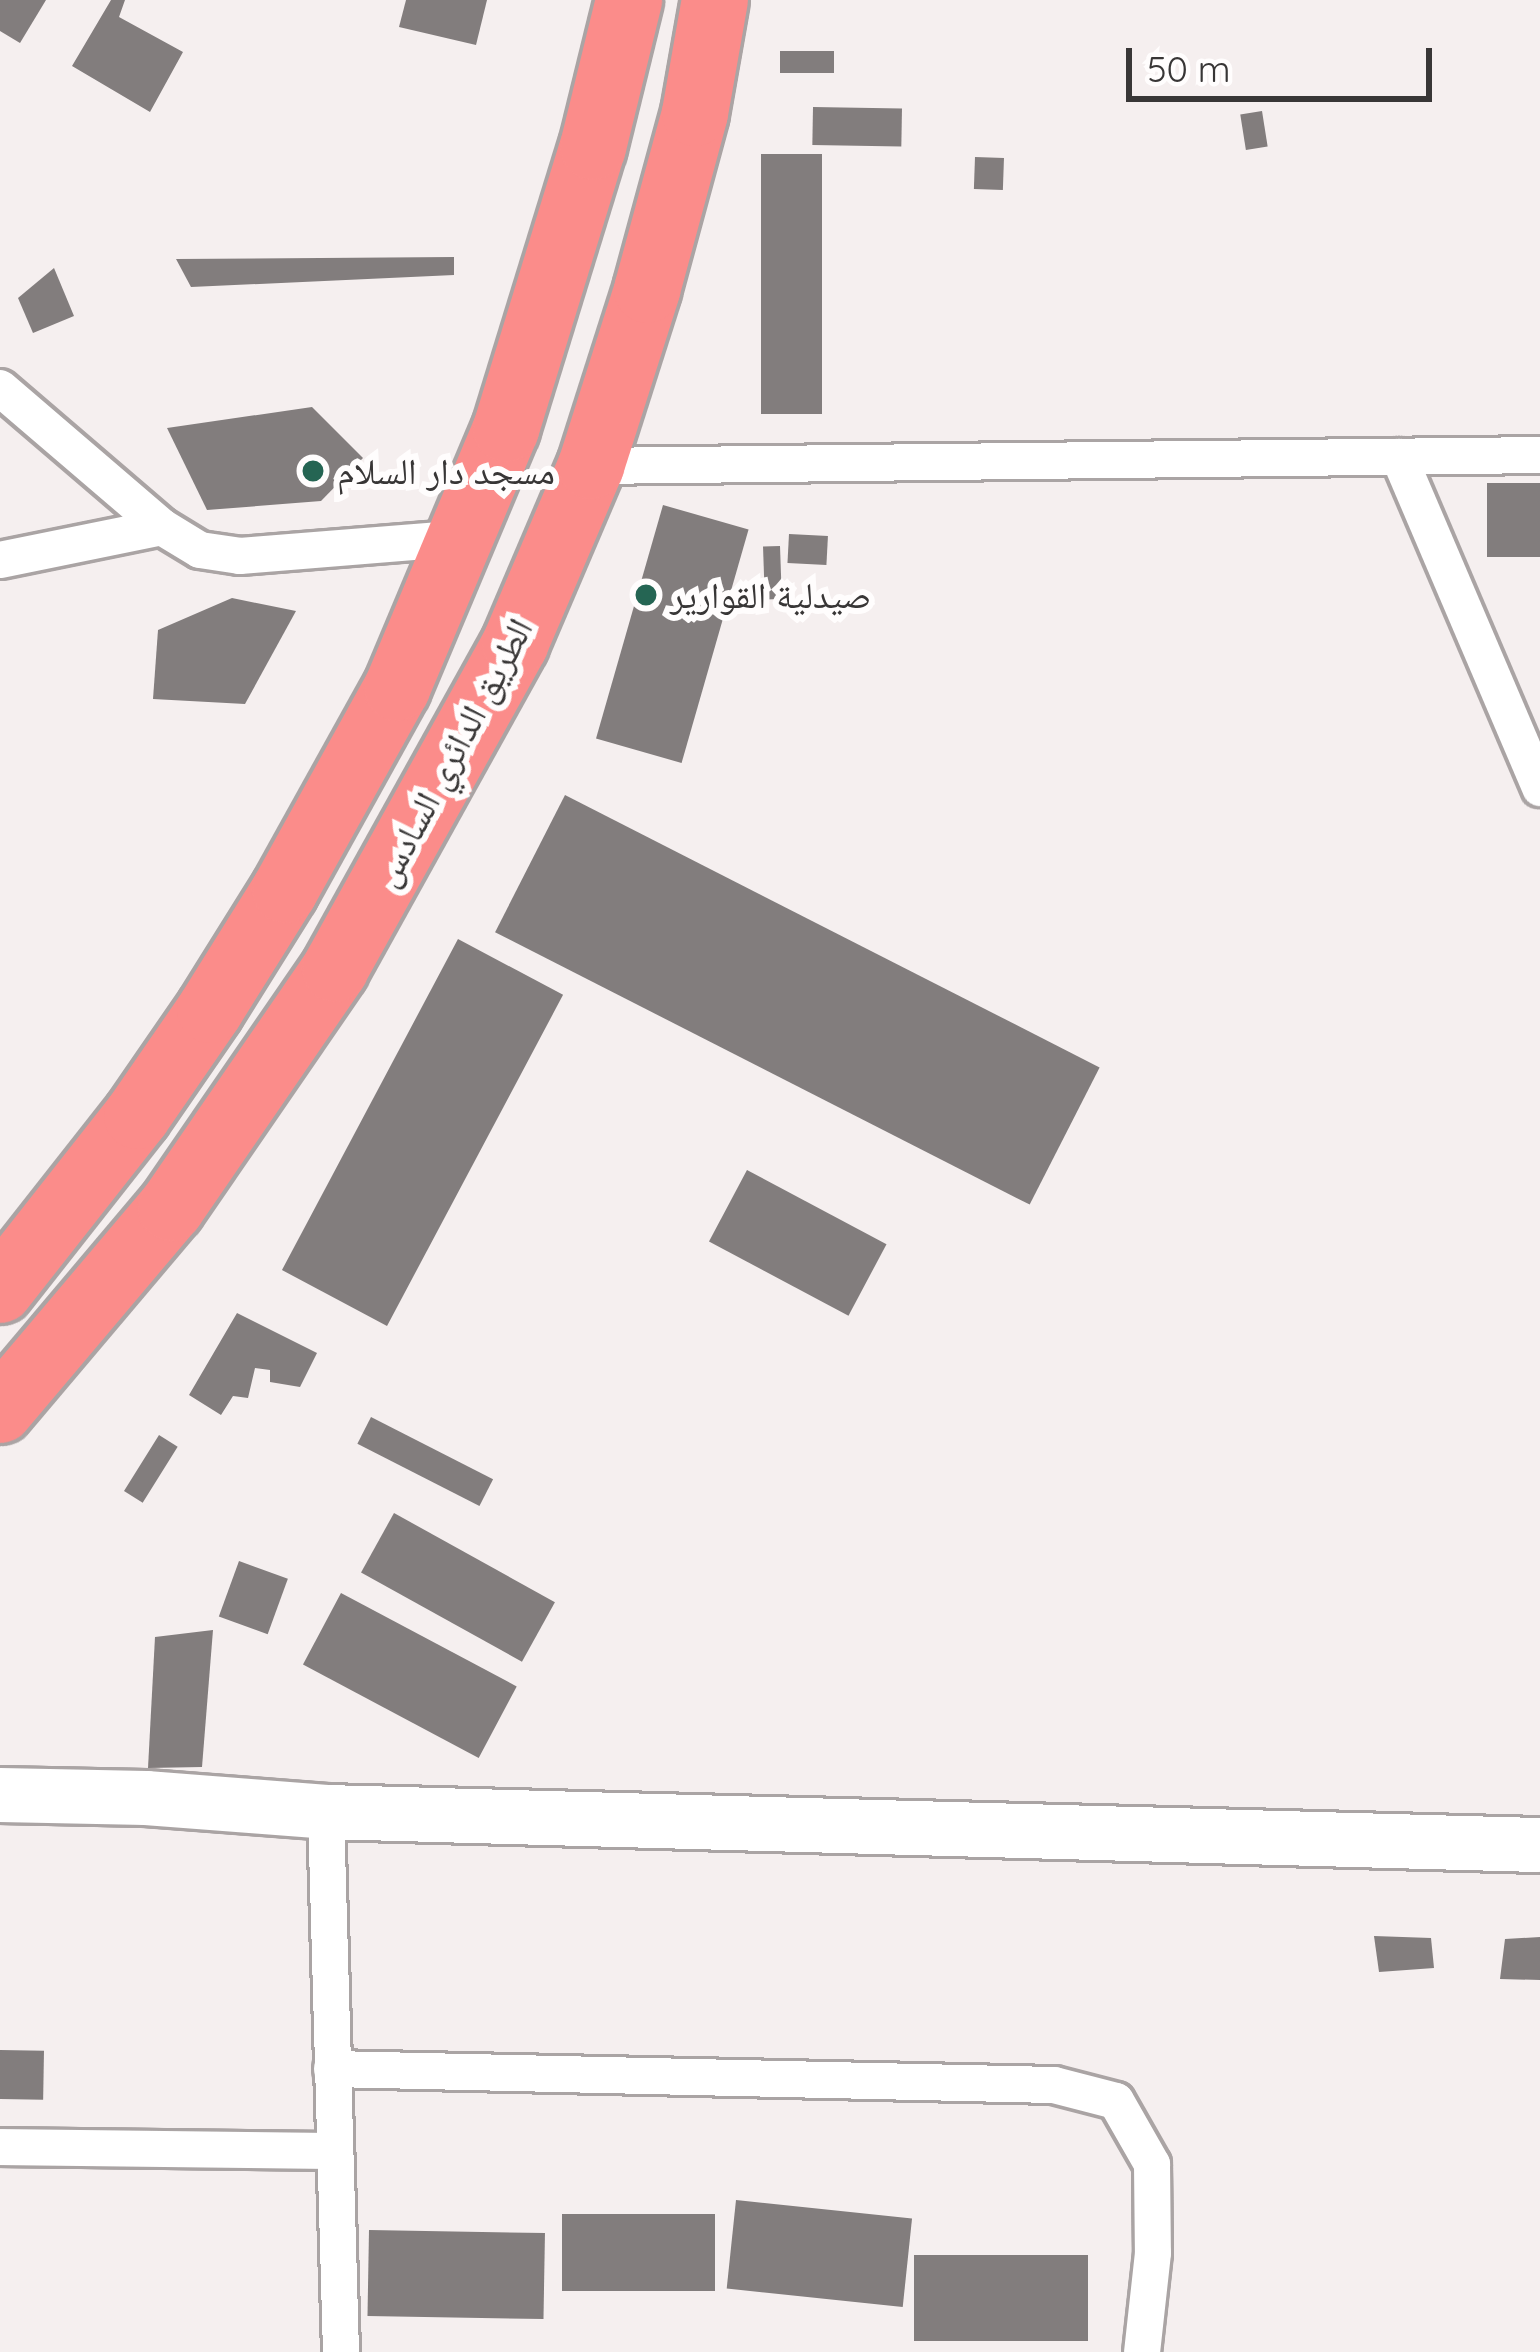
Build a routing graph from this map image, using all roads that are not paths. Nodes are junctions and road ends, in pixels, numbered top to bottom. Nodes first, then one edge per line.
1 (628, 0) edge
2 (715, 0) edge
3 (0, 388) edge
4 (1540, 455) edge
5 (1400, 457) junction
6 (591, 466) junction
7 (162, 527) junction
8 (462, 538) junction
9 (0, 560) edge
10 (1540, 788) edge
11 (0, 1290) edge
12 (0, 1411) edge
13 (0, 1795) edge
14 (326, 1812) junction
15 (1540, 1845) edge
16 (332, 2068) junction
17 (0, 2147) edge
18 (334, 2151) junction
19 (341, 2352) edge
20 (1142, 2352) edge

1 - 8 highway
2 - 6 highway, الطريق الدائري السادس
3 - 7 street
4 - 5 street
5 - 6 street
5 - 10 street
6 - 12 highway, الطريق الدائري السادس
7 - 8 street
7 - 9 street
8 - 11 highway
13 - 14 street
14 - 15 street
14 - 16 street
16 - 18 street
16 - 20 street
17 - 18 street
18 - 19 street

